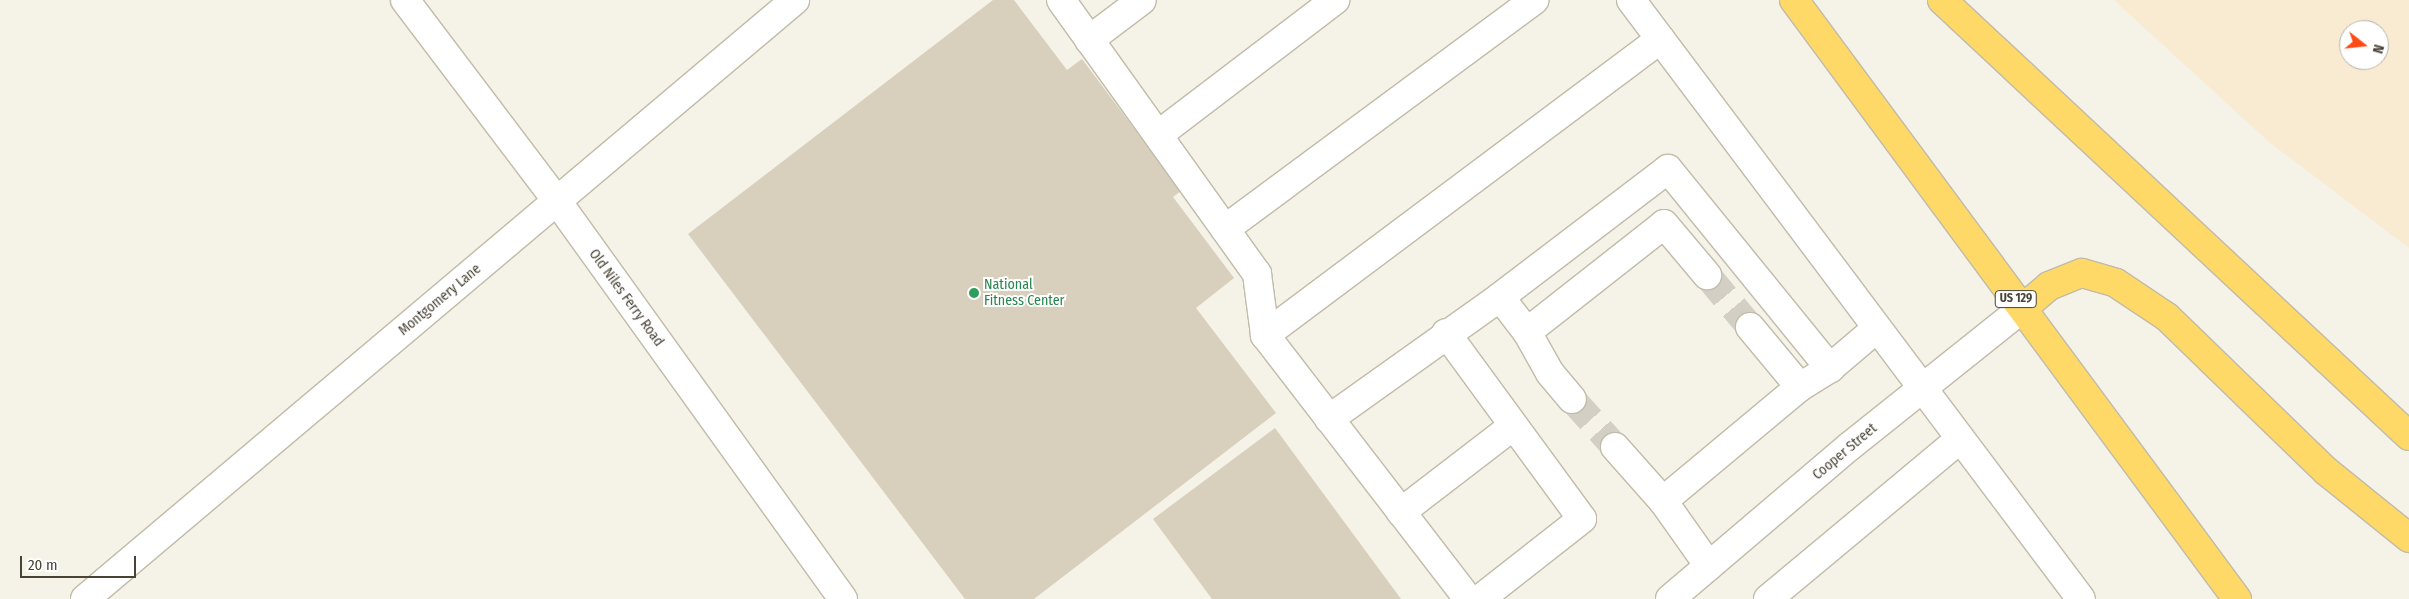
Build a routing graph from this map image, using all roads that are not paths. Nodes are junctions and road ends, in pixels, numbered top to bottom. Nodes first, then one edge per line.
1 (405, 0) edge
2 (795, 0) edge
3 (1061, 0) edge
4 (1142, 0) edge
5 (1335, 0) edge
6 (1535, 0) edge
7 (1631, 0) edge
8 (1794, 0) edge
9 (1942, 0) edge
10 (1660, 39) junction
11 (1089, 40) junction
12 (1158, 135) junction
13 (557, 201) junction
14 (1225, 229) junction
15 (1708, 275) tunnel mouth
16 (1500, 296) junction
17 (2022, 308) junction
18 (1750, 327) tunnel mouth
19 (1876, 329) junction
20 (1527, 332) junction
21 (1446, 333) junction
22 (1265, 335) junction
23 (1830, 368) junction
24 (1800, 387) junction
25 (1921, 390) junction
26 (1572, 399) tunnel mouth
27 (1329, 419) junction
28 (1513, 426) junction
29 (2409, 436) edge
30 (1959, 440) junction
31 (1615, 447) tunnel mouth
32 (1663, 501) junction
33 (1401, 512) junction
34 (2409, 538) edge
35 (1709, 566) junction
36 (85, 599) edge
37 (842, 599) edge
38 (1468, 599) edge
39 (1480, 599) edge
40 (1670, 599) edge
41 (1768, 599) edge
42 (2081, 599) edge
43 (2237, 599) edge

1 - 13 street, Old Niles Ferry Road
2 - 13 street, Montgomery Lane
3 - 11 street
4 - 11 street
5 - 12 street
6 - 14 street
7 - 10 street
8 - 17 highway, US 129
9 - 29 highway
10 - 19 street
10 - 22 street
11 - 12 street
12 - 14 street
13 - 36 street, Montgomery Lane
13 - 37 street, Old Niles Ferry Road
14 - 22 street
15 - 20 street
16 - 20 street
16 - 21 street
16 - 23 street
17 - 25 street, Cooper Street
17 - 34 highway
17 - 43 highway, US 129
18 - 24 street
19 - 23 street
19 - 25 street
20 - 26 street
21 - 27 street
21 - 28 street
22 - 27 street
23 - 24 street
24 - 32 street
25 - 30 street
25 - 35 street, Cooper Street
27 - 33 street
28 - 33 street
28 - 39 street
30 - 41 street
30 - 42 street
31 - 32 street
32 - 35 street
33 - 38 street
35 - 40 street, Cooper Street

